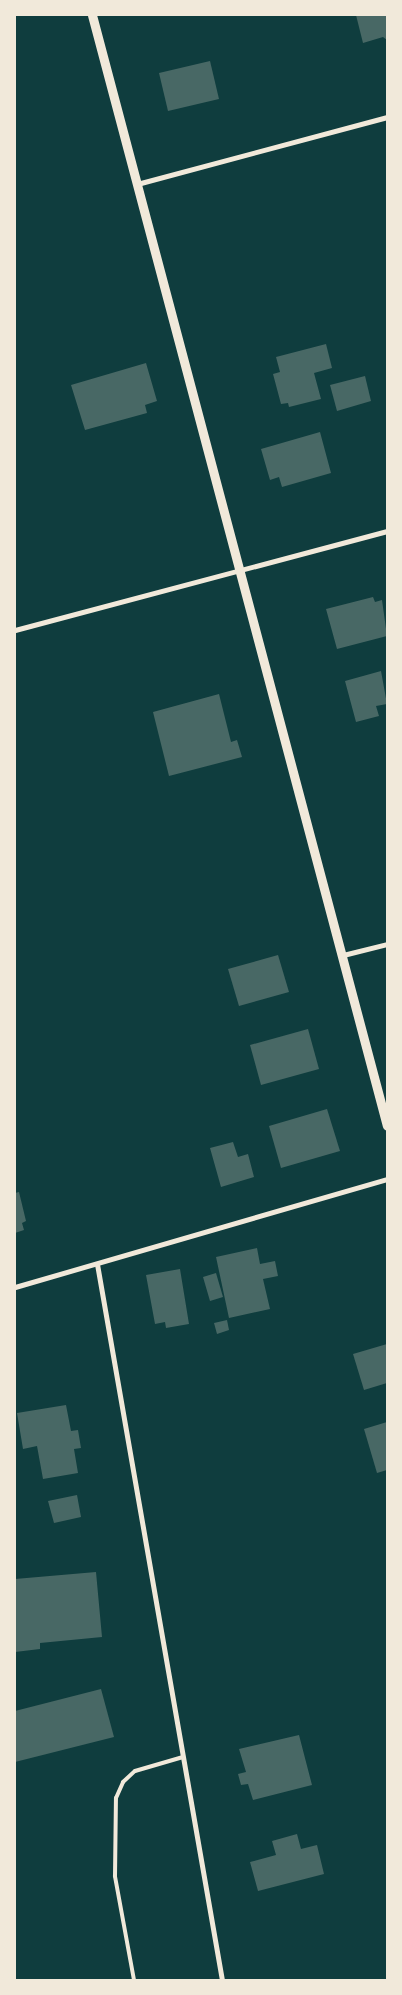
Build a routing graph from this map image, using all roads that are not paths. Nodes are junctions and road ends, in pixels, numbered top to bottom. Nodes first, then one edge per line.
1 (92, 15) edge
2 (387, 117) edge
3 (136, 184) junction
4 (387, 531) edge
5 (241, 570) junction
6 (15, 630) edge
7 (387, 944) edge
8 (343, 956) junction
9 (387, 1126) edge
10 (387, 1180) edge
11 (97, 1264) junction
12 (15, 1288) edge
13 (183, 1757) junction
14 (134, 1980) edge
15 (222, 1980) edge

1 - 3 street
2 - 3 street
3 - 5 street
4 - 5 street
5 - 6 street
5 - 8 street
7 - 8 street
8 - 9 street
10 - 11 street
11 - 12 street
11 - 13 street
13 - 14 lane
13 - 15 street

